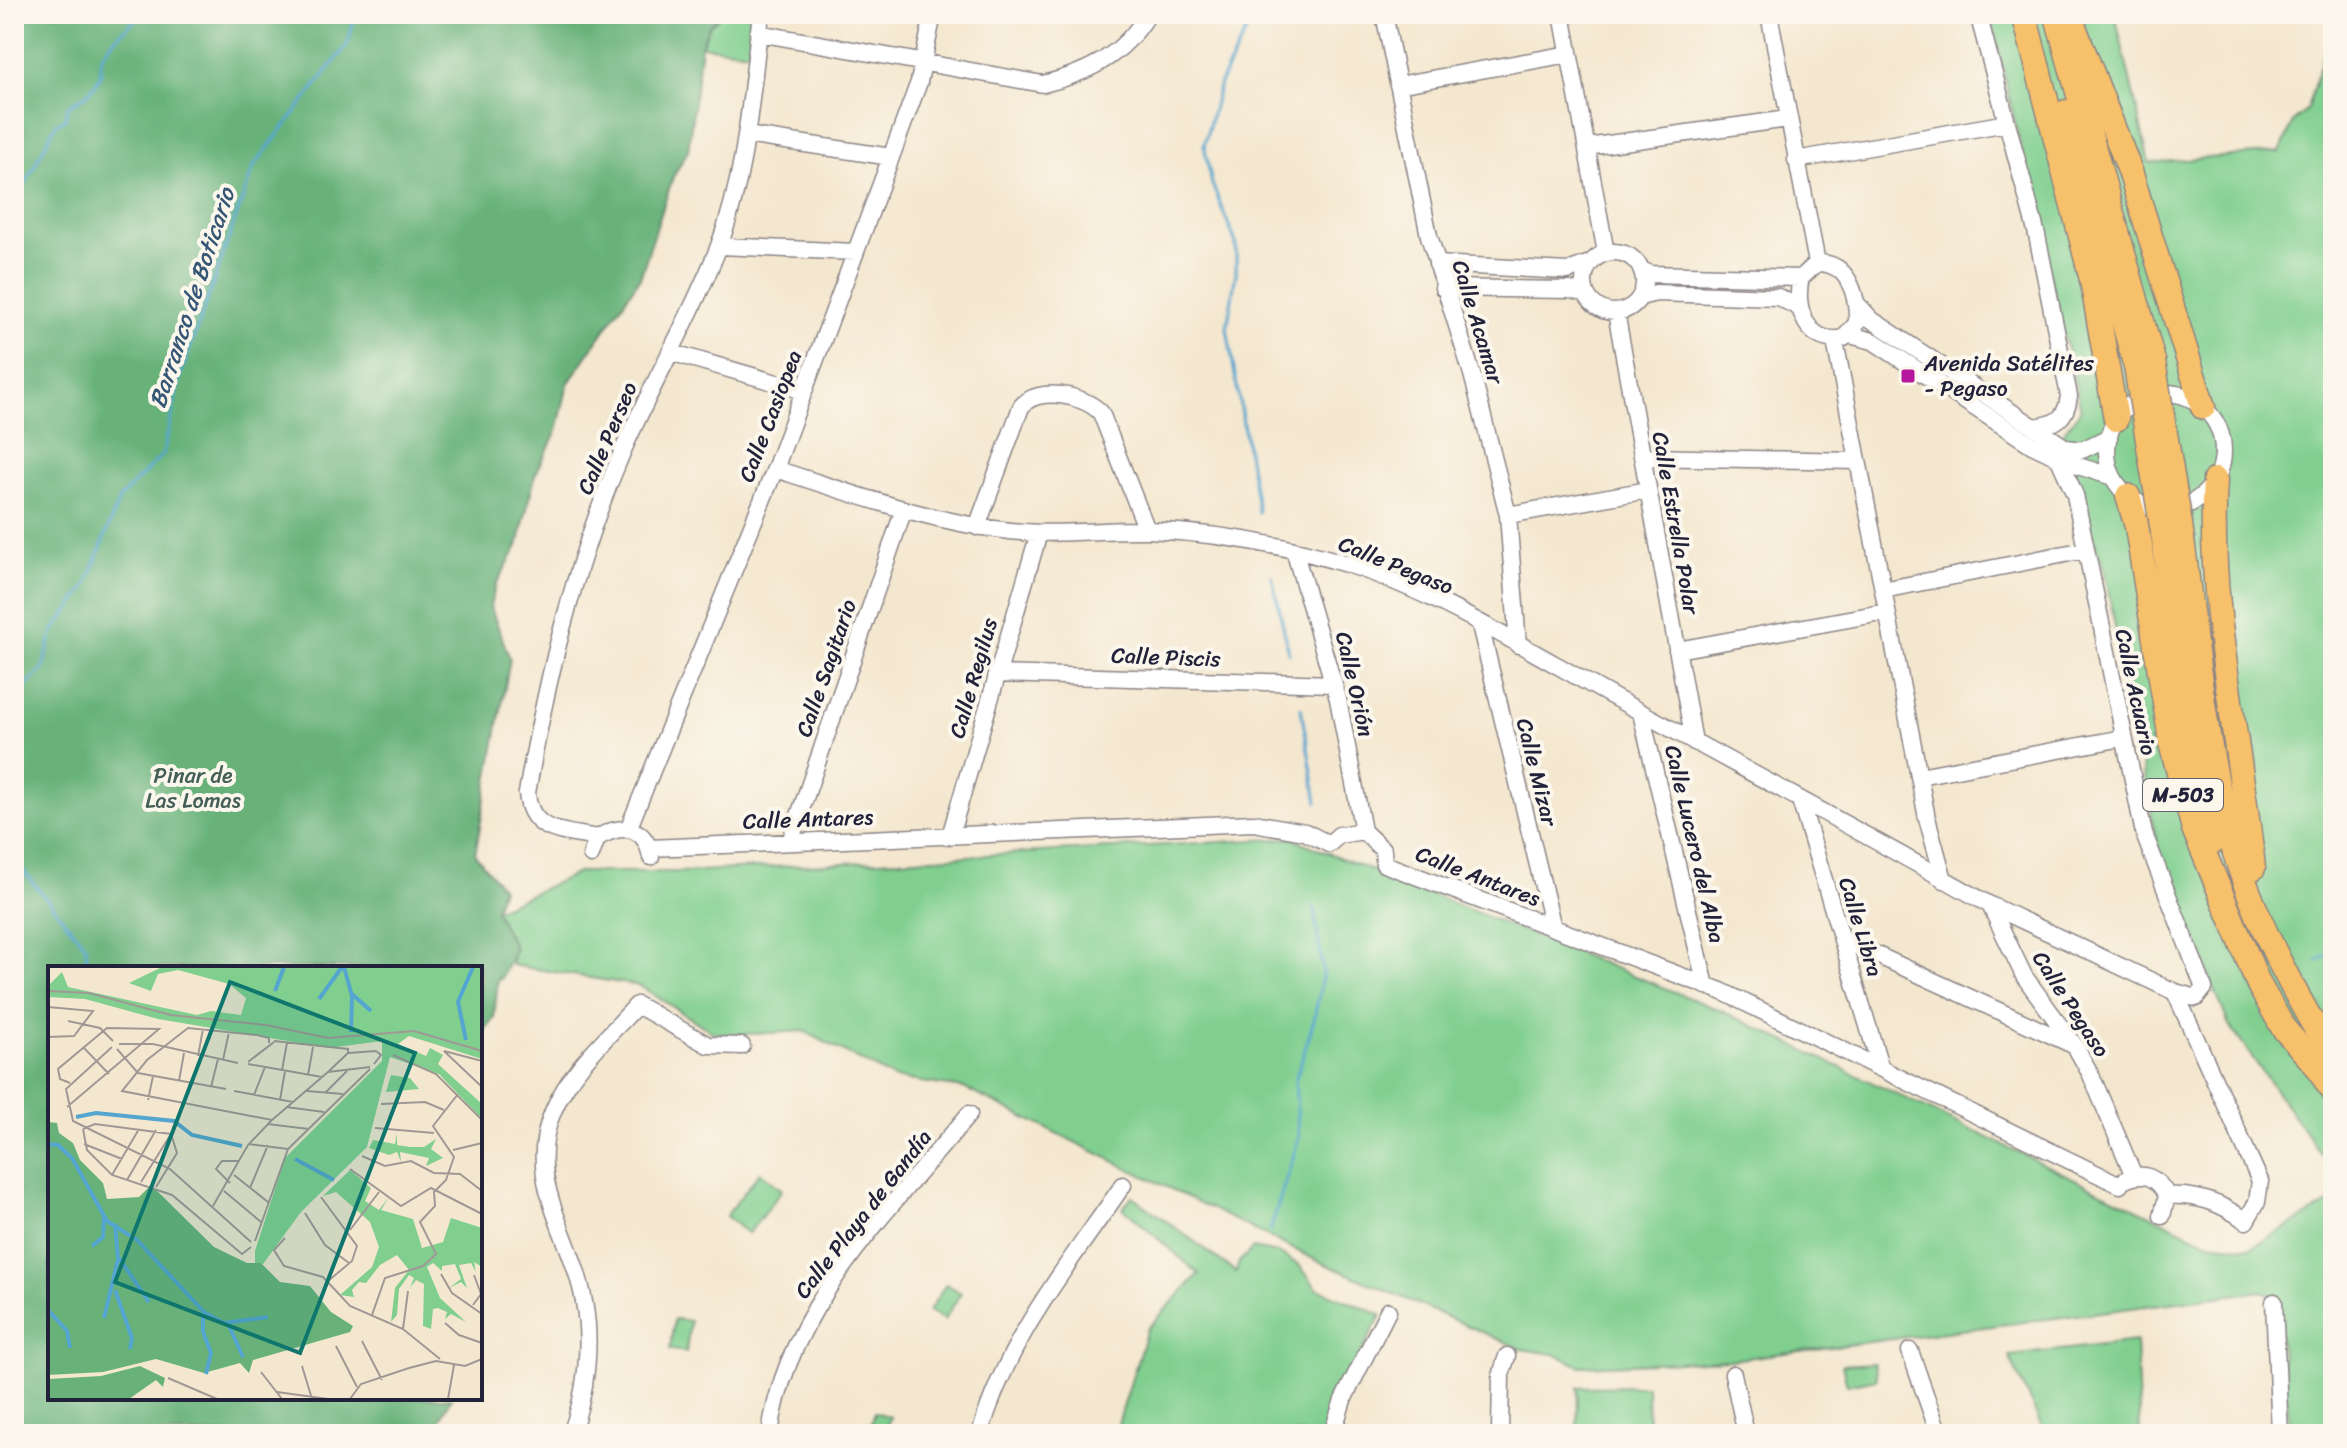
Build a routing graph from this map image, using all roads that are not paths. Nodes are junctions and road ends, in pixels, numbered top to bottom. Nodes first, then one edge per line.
1 (761, 14) edge
2 (933, 14) edge
3 (1148, 14) edge
4 (1384, 14) edge
5 (1562, 14) edge
6 (1769, 14) edge
7 (1978, 14) edge
8 (2024, 14) edge
9 (2037, 14) edge
10 (2057, 14) edge
11 (2069, 14) edge
12 (758, 33) junction
13 (1569, 54) junction
14 (923, 60) junction
15 (1398, 85) junction
16 (1788, 119) junction
17 (2007, 123) junction
18 (746, 135) junction
19 (1587, 147) junction
20 (891, 157) junction
21 (1796, 160) junction
22 (719, 246) junction
23 (856, 252) junction
24 (1606, 253) junction
25 (1590, 263) junction
26 (1817, 263) junction
27 (1437, 264) junction
28 (1641, 270) junction
29 (1801, 278) junction
30 (1443, 288) junction
31 (1586, 293) junction
32 (1640, 297) junction
33 (1857, 304) junction
34 (1798, 307) junction
35 (1616, 312) junction
36 (1842, 338) junction
37 (670, 352) junction
38 (2144, 364) junction
39 (804, 391) junction
40 (2203, 407) junction
41 (2034, 427) junction
42 (2112, 428) junction
43 (1642, 457) junction
44 (2059, 459) junction
45 (1858, 461) junction
46 (775, 469) junction
47 (2215, 480) junction
48 (2120, 486) junction
49 (1648, 490) junction
50 (904, 509) junction
51 (1508, 515) junction
52 (977, 527) junction
53 (2172, 528) junction
54 (1147, 530) junction
55 (1039, 533) junction
56 (1294, 550) junction
57 (2085, 550) junction
58 (1883, 590) junction
59 (1887, 612) junction
60 (1480, 625) junction
61 (1518, 645) junction
62 (1677, 650) junction
63 (996, 674) junction
64 (1334, 684) junction
65 (1641, 713) junction
66 (2123, 738) junction
67 (1694, 742) junction
68 (1919, 776) junction
69 (1800, 800) junction
70 (629, 827) junction
71 (1363, 831) junction
72 (950, 836) junction
73 (790, 842) junction
74 (1944, 880) junction
75 (1990, 905) junction
76 (1553, 928) junction
77 (1842, 939) junction
78 (1706, 986) junction
79 (2175, 992) junction
80 (2298, 999) junction
81 (742, 1046) dead end
82 (2075, 1046) junction
83 (2325, 1062) edge
84 (1880, 1066) junction
85 (2333, 1092) edge
86 (969, 1114) dead end
87 (1123, 1185) dead end
88 (2124, 1185) junction
89 (2167, 1196) junction
90 (2162, 1216) dead end
91 (2274, 1302) dead end
92 (1388, 1311) dead end
93 (1910, 1351) dead end
94 (1507, 1356) dead end
95 (1733, 1374) dead end
96 (571, 1434) edge
97 (770, 1434) edge
98 (980, 1434) edge
99 (1332, 1434) edge
100 (1500, 1434) edge
101 (1746, 1434) edge
102 (1939, 1434) edge
103 (2280, 1434) edge

1 - 12 street, Calle Perseo
2 - 14 street, Calle Casiopea
3 - 14 street
4 - 15 street, Calle Acamar
5 - 13 street
6 - 16 street
7 - 17 street
8 - 42 highway
9 - 38 highway, M-503
10 - 38 highway, M-503
11 - 40 highway
12 - 14 street
12 - 18 street, Calle Perseo
13 - 15 street
13 - 19 street
14 - 20 street, Calle Casiopea
15 - 27 street, Calle Acamar
16 - 19 street
16 - 21 street
17 - 21 street
17 - 41 street
18 - 20 street
18 - 22 street, Calle Perseo
19 - 24 street
20 - 23 street, Calle Casiopea
21 - 26 street
22 - 23 street
22 - 37 street, Calle Perseo
23 - 39 street, Calle Casiopea
24 - 25 street
24 - 28 street
25 - 27 street
25 - 31 street
26 - 29 street
26 - 33 street
27 - 30 street, Calle Acamar
28 - 29 street
28 - 32 street
29 - 34 street
30 - 31 street
30 - 51 street, Calle Acamar
31 - 35 street
32 - 34 street
32 - 35 street
33 - 36 street
33 - 41 street
34 - 36 street
35 - 43 street, Calle Estrella Polar
36 - 44 street
36 - 45 street
37 - 39 street
37 - 70 street, Calle Perseo
38 - 53 highway, M-503, bridge
39 - 46 street, Calle Casiopea
40 - 42 street
40 - 47 street
41 - 42 street
42 - 48 street
43 - 45 street
43 - 49 street, Calle Estrella Polar
44 - 48 street
44 - 57 street, Calle Acuario
45 - 58 street
46 - 50 street, Calle Pegaso
46 - 70 street, Calle Casiopea
47 - 48 street
47 - 80 highway, M-503
48 - 83 highway, M-503
49 - 51 street
49 - 62 street, Calle Estrella Polar
50 - 52 street, Calle Pegaso
50 - 73 street, Calle Sagitario
51 - 61 street, Calle Acamar
52 - 54 street
52 - 55 street, Calle Pegaso
53 - 80 highway, M-503
53 - 83 highway, M-503
54 - 55 street, Calle Pegaso
54 - 56 street, Calle Pegaso
55 - 63 street, Calle Regilus
56 - 60 street, Calle Pegaso
56 - 64 street, Calle Orión
57 - 58 street
57 - 66 street, Calle Acuario
58 - 59 street
59 - 62 street
59 - 68 street
60 - 61 street, Calle Pegaso
60 - 76 street, Calle Mizar
61 - 65 street, Calle Pegaso
62 - 67 street, Calle Estrella Polar
63 - 64 street, Calle Piscis
63 - 72 street, Calle Regilus
64 - 71 street, Calle Orión
65 - 67 street, Calle Pegaso
65 - 78 street, Calle Lucero del Alba
66 - 68 street
66 - 79 street, Calle Acuario
67 - 69 street, Calle Pegaso
68 - 74 street
69 - 74 street, Calle Pegaso
69 - 77 street, Calle Libra
70 - 73 street, Calle Antares
71 - 72 street, Calle Antares
71 - 76 street, Calle Antares
72 - 73 street, Calle Antares
74 - 75 street, Calle Pegaso
75 - 79 street
75 - 82 street, Calle Pegaso
76 - 78 street, Calle Antares
77 - 82 street
77 - 84 street, Calle Libra
78 - 84 street, Calle Antares
79 - 89 street, Calle Antares
80 - 83 highway, M-503
81 - 96 street
82 - 88 street, Calle Pegaso
83 - 85 highway, M-503
84 - 88 street, Calle Antares
86 - 97 street, Calle Playa de Gandía
87 - 98 street
88 - 89 street, Calle Antares
89 - 90 street
91 - 103 street
92 - 99 street
93 - 102 street
94 - 100 street
95 - 101 street

